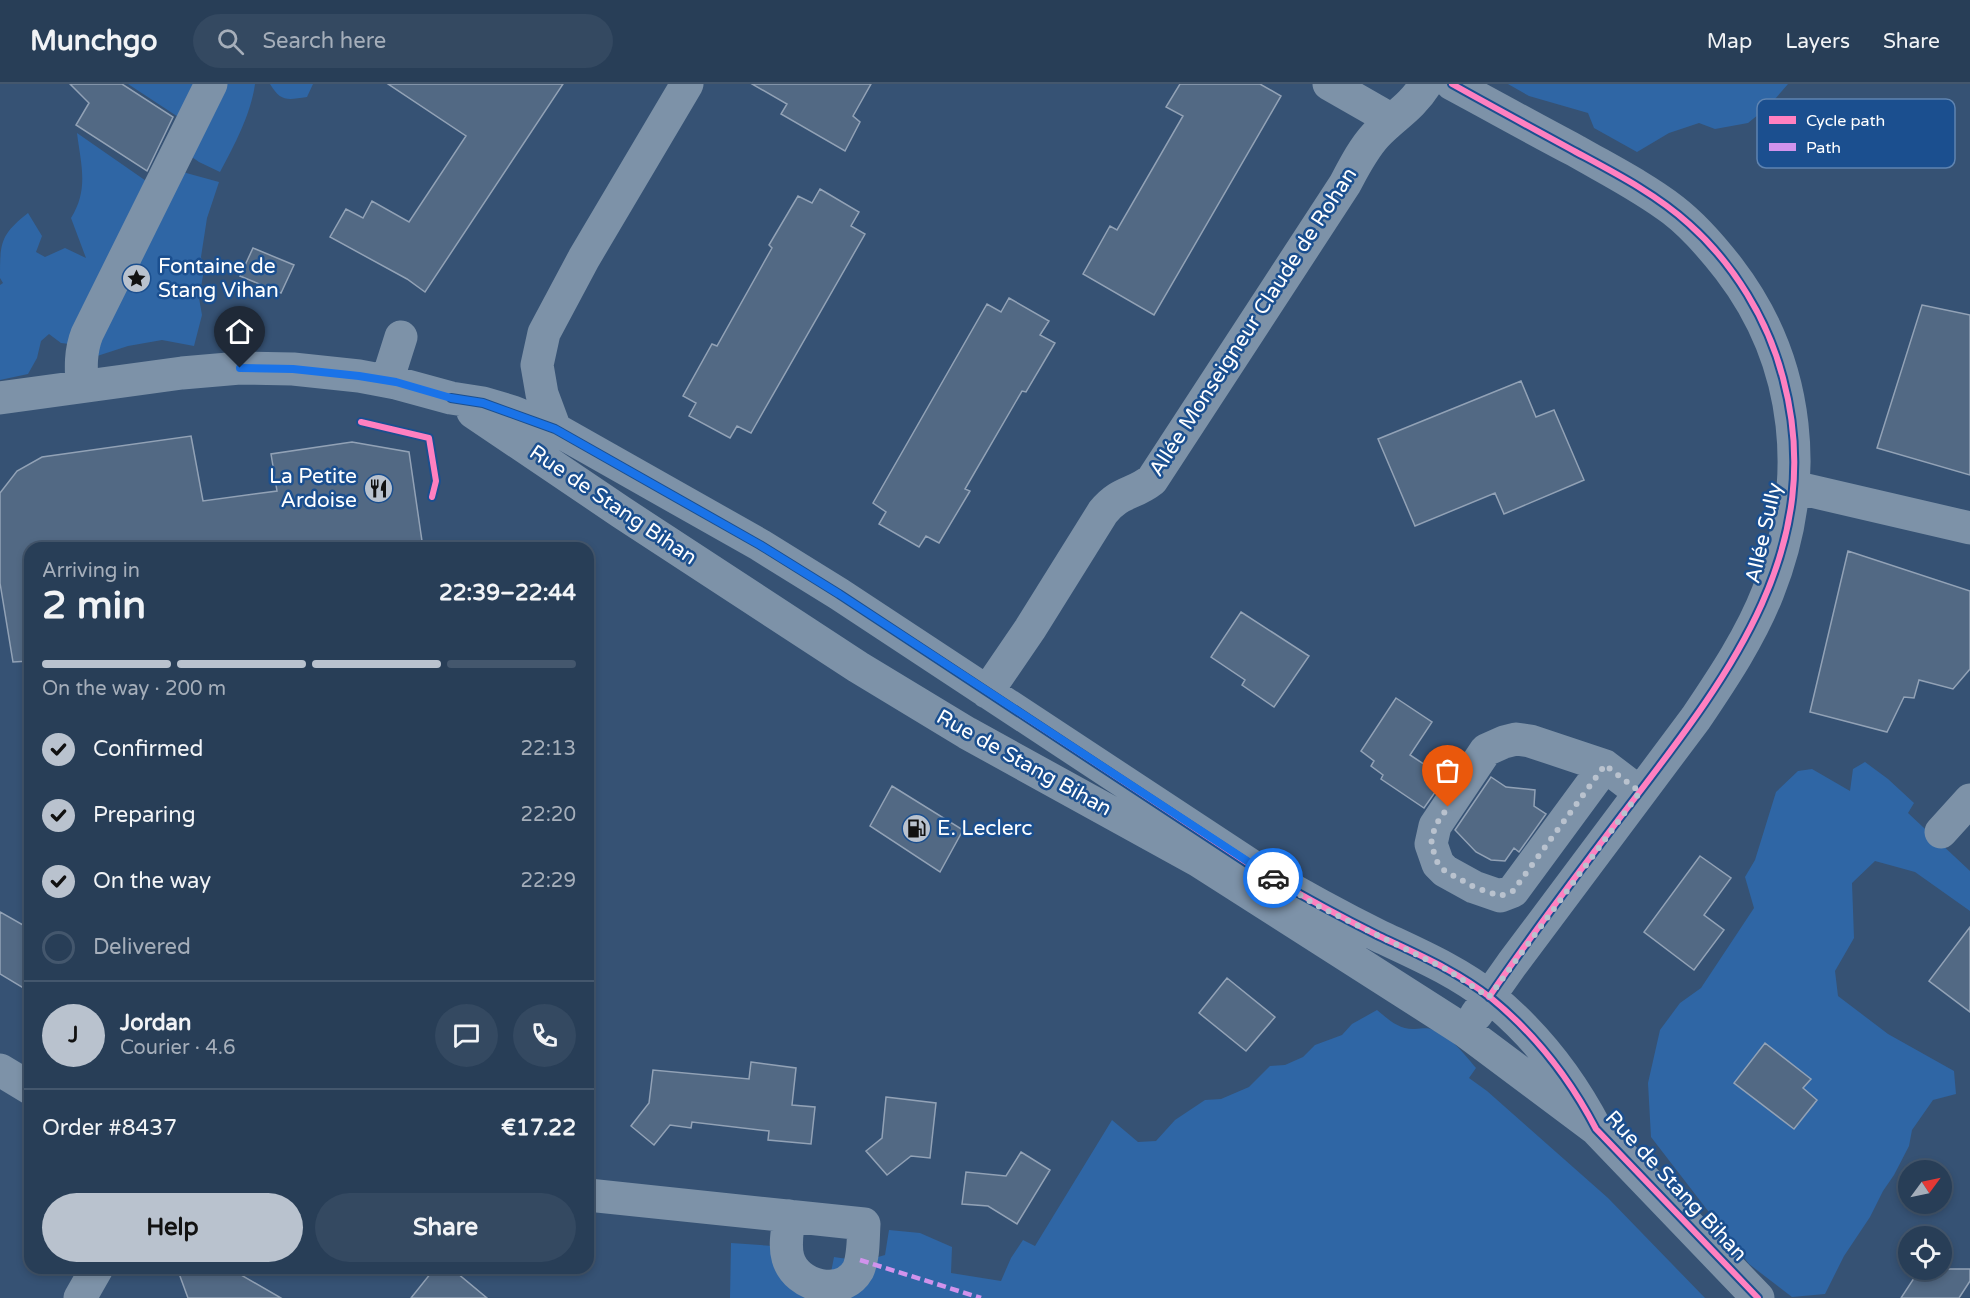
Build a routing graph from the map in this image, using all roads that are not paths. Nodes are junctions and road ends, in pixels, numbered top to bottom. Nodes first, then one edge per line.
1 (211, 84) edge
2 (687, 84) edge
3 (1329, 84) edge
4 (1426, 84) edge
5 (1452, 84) edge
6 (1392, 120) junction
7 (401, 338) dead end
8 (387, 381) junction
9 (82, 386) junction
10 (0, 398) edge
11 (451, 398) junction
12 (555, 429) junction
13 (1794, 487) junction
14 (1970, 528) edge
15 (839, 594) junction
16 (858, 667) junction
17 (987, 692) junction
18 (1605, 765) junction
19 (1124, 782) junction
20 (1640, 792) junction
21 (1970, 800) edge
22 (1941, 832) dead end
23 (1477, 1014) junction
24 (0, 1070) edge
25 (24, 1084) edge
26 (594, 1196) edge
27 (789, 1216) dead end
28 (94, 1274) edge
29 (80, 1298) edge
30 (1758, 1298) edge

1 - 9 street
2 - 12 street
3 - 6 street
4 - 6 street, Allée Monseigneur Claude de Rohan
5 - 13 street, Allée Sully
6 - 17 street, Allée Monseigneur Claude de Rohan
7 - 8 street
8 - 9 street, Rue de Stang Bihan
8 - 11 street, Rue de Stang Bihan
9 - 10 street, Rue de Stang Bihan
11 - 12 street, Rue de Stang Bihan
11 - 16 street, Rue de Stang Bihan
12 - 15 street, Rue de Stang Bihan
13 - 14 street
13 - 20 street, Allée Sully
15 - 16 street
15 - 17 street, Rue de Stang Bihan
16 - 19 street
16 - 23 street, Rue de Stang Bihan
17 - 19 street, Rue de Stang Bihan
18 - 18 street
18 - 20 street
19 - 23 street, Rue de Stang Bihan
20 - 23 street, Allée Sully
21 - 22 street
23 - 30 street, Rue de Stang Bihan
24 - 25 street
26 - 27 street
28 - 29 street

